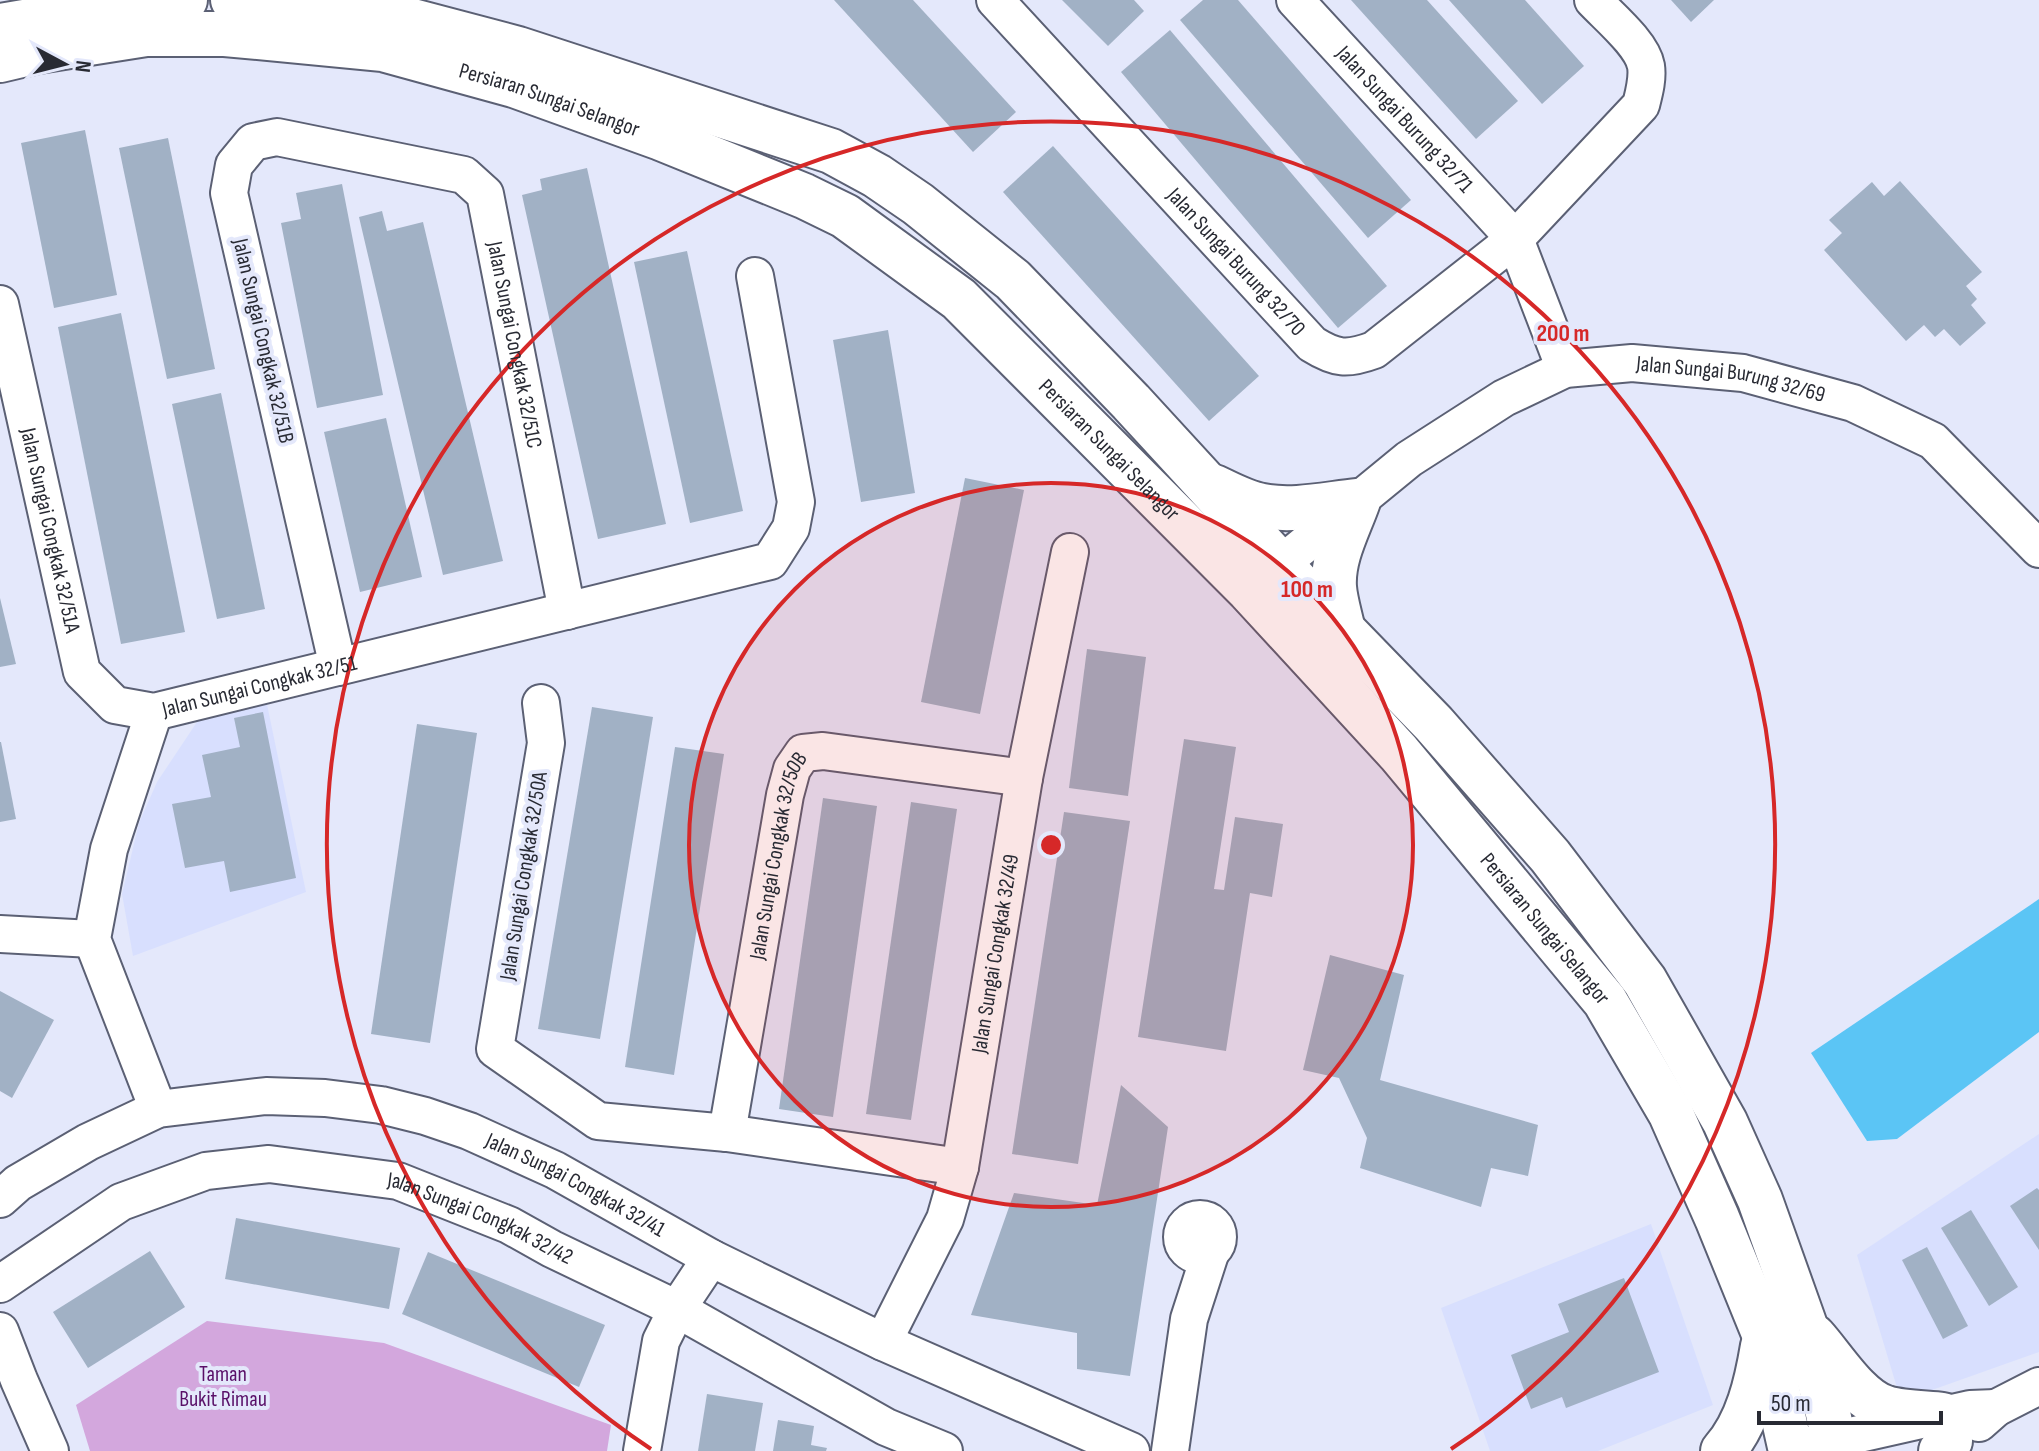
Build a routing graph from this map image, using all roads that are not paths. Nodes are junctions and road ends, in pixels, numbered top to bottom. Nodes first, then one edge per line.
1 (185, 0) edge
2 (233, 0) edge
3 (995, 0) edge
4 (1295, 0) edge
5 (1593, 0) edge
6 (58, 6) edge
7 (2, 43) edge
8 (375, 158) joint
9 (1515, 239) junction
10 (755, 276) dead end
11 (0, 304) edge
12 (1565, 369) junction
13 (1208, 484) junction
14 (1358, 501) junction
15 (2039, 549) edge
16 (1070, 552) dead end
17 (1264, 578) junction
18 (567, 611) junction
19 (1343, 631) junction
20 (338, 667) junction
21 (541, 703) dead end
22 (154, 712) junction
23 (1024, 778) junction
24 (0, 934) edge
25 (92, 939) junction
26 (158, 1109) junction
27 (727, 1133) junction
28 (960, 1167) junction
29 (0, 1199) edge
30 (1198, 1248) dead end
31 (711, 1258) junction
32 (0, 1284) edge
33 (677, 1309) junction
34 (0, 1331) edge
35 (1785, 1331) junction
36 (883, 1342) junction
37 (10, 1386) edge
38 (2039, 1386) edge
39 (884, 1439) edge
40 (1939, 1439) edge
41 (1835, 1445) edge
42 (50, 1451) edge
43 (642, 1451) edge
44 (944, 1451) edge
45 (1131, 1451) edge
46 (1170, 1451) edge
47 (1723, 1451) edge
48 (1789, 1451) edge

1 - 6 main road, Persiaran Sungai Selangor
2 - 13 main road, Persiaran Sungai Selangor
3 - 9 street, Jalan Sungai Burung 32/70
4 - 9 street, Jalan Sungai Burung 32/71
5 - 9 street, Jalan Sungai Burung 32/70
6 - 7 main road, Persiaran Sungai Selangor
7 - 17 main road, Persiaran Sungai Selangor
8 - 18 street, Jalan Sungai Congkak 32/51C
8 - 20 street, Jalan Sungai Congkak 32/51B
9 - 12 street
10 - 18 street, Jalan Sungai Congkak 32/51
11 - 22 street, Jalan Sungai Congkak 32/51A
12 - 14 street, Jalan Sungai Burung 32/69
12 - 15 street, Jalan Sungai Burung 32/69
13 - 14 main road
13 - 17 main road, Persiaran Sungai Selangor
14 - 17 street, Jalan Sungai Burung 32/69
14 - 19 main road
16 - 23 street, Jalan Sungai Congkak 32/49
17 - 19 main road, Persiaran Sungai Selangor
17 - 35 main road, Persiaran Sungai Selangor
18 - 20 street, Jalan Sungai Congkak 32/51
19 - 35 main road, Persiaran Sungai Selangor
20 - 22 street, Jalan Sungai Congkak 32/51
21 - 27 street, Jalan Sungai Congkak 32/50A
22 - 25 street, Jalan Sungai Congkak 32/51
23 - 27 street, Jalan Sungai Congkak 32/50B
23 - 28 street, Jalan Sungai Congkak 32/49
24 - 25 street
25 - 26 street
26 - 29 street, Jalan Sungai Congkak 32/41
26 - 31 street, Jalan Sungai Congkak 32/41
27 - 28 street
28 - 36 street, Jalan Sungai Congkak 32/49
30 - 46 street
31 - 33 street
31 - 36 street, Jalan Sungai Congkak 32/41
32 - 33 street, Jalan Sungai Congkak 32/42
33 - 39 street, Jalan Sungai Congkak 32/42
33 - 43 street
34 - 37 street
35 - 40 main road
35 - 41 main road, Persiaran Sungai Selangor
35 - 47 main road
35 - 48 main road, Persiaran Sungai Selangor
36 - 45 street, Jalan Sungai Congkak 32/41
37 - 42 street
38 - 40 street
39 - 44 street, Jalan Sungai Congkak 32/42
40 - 41 street
41 - 48 street

